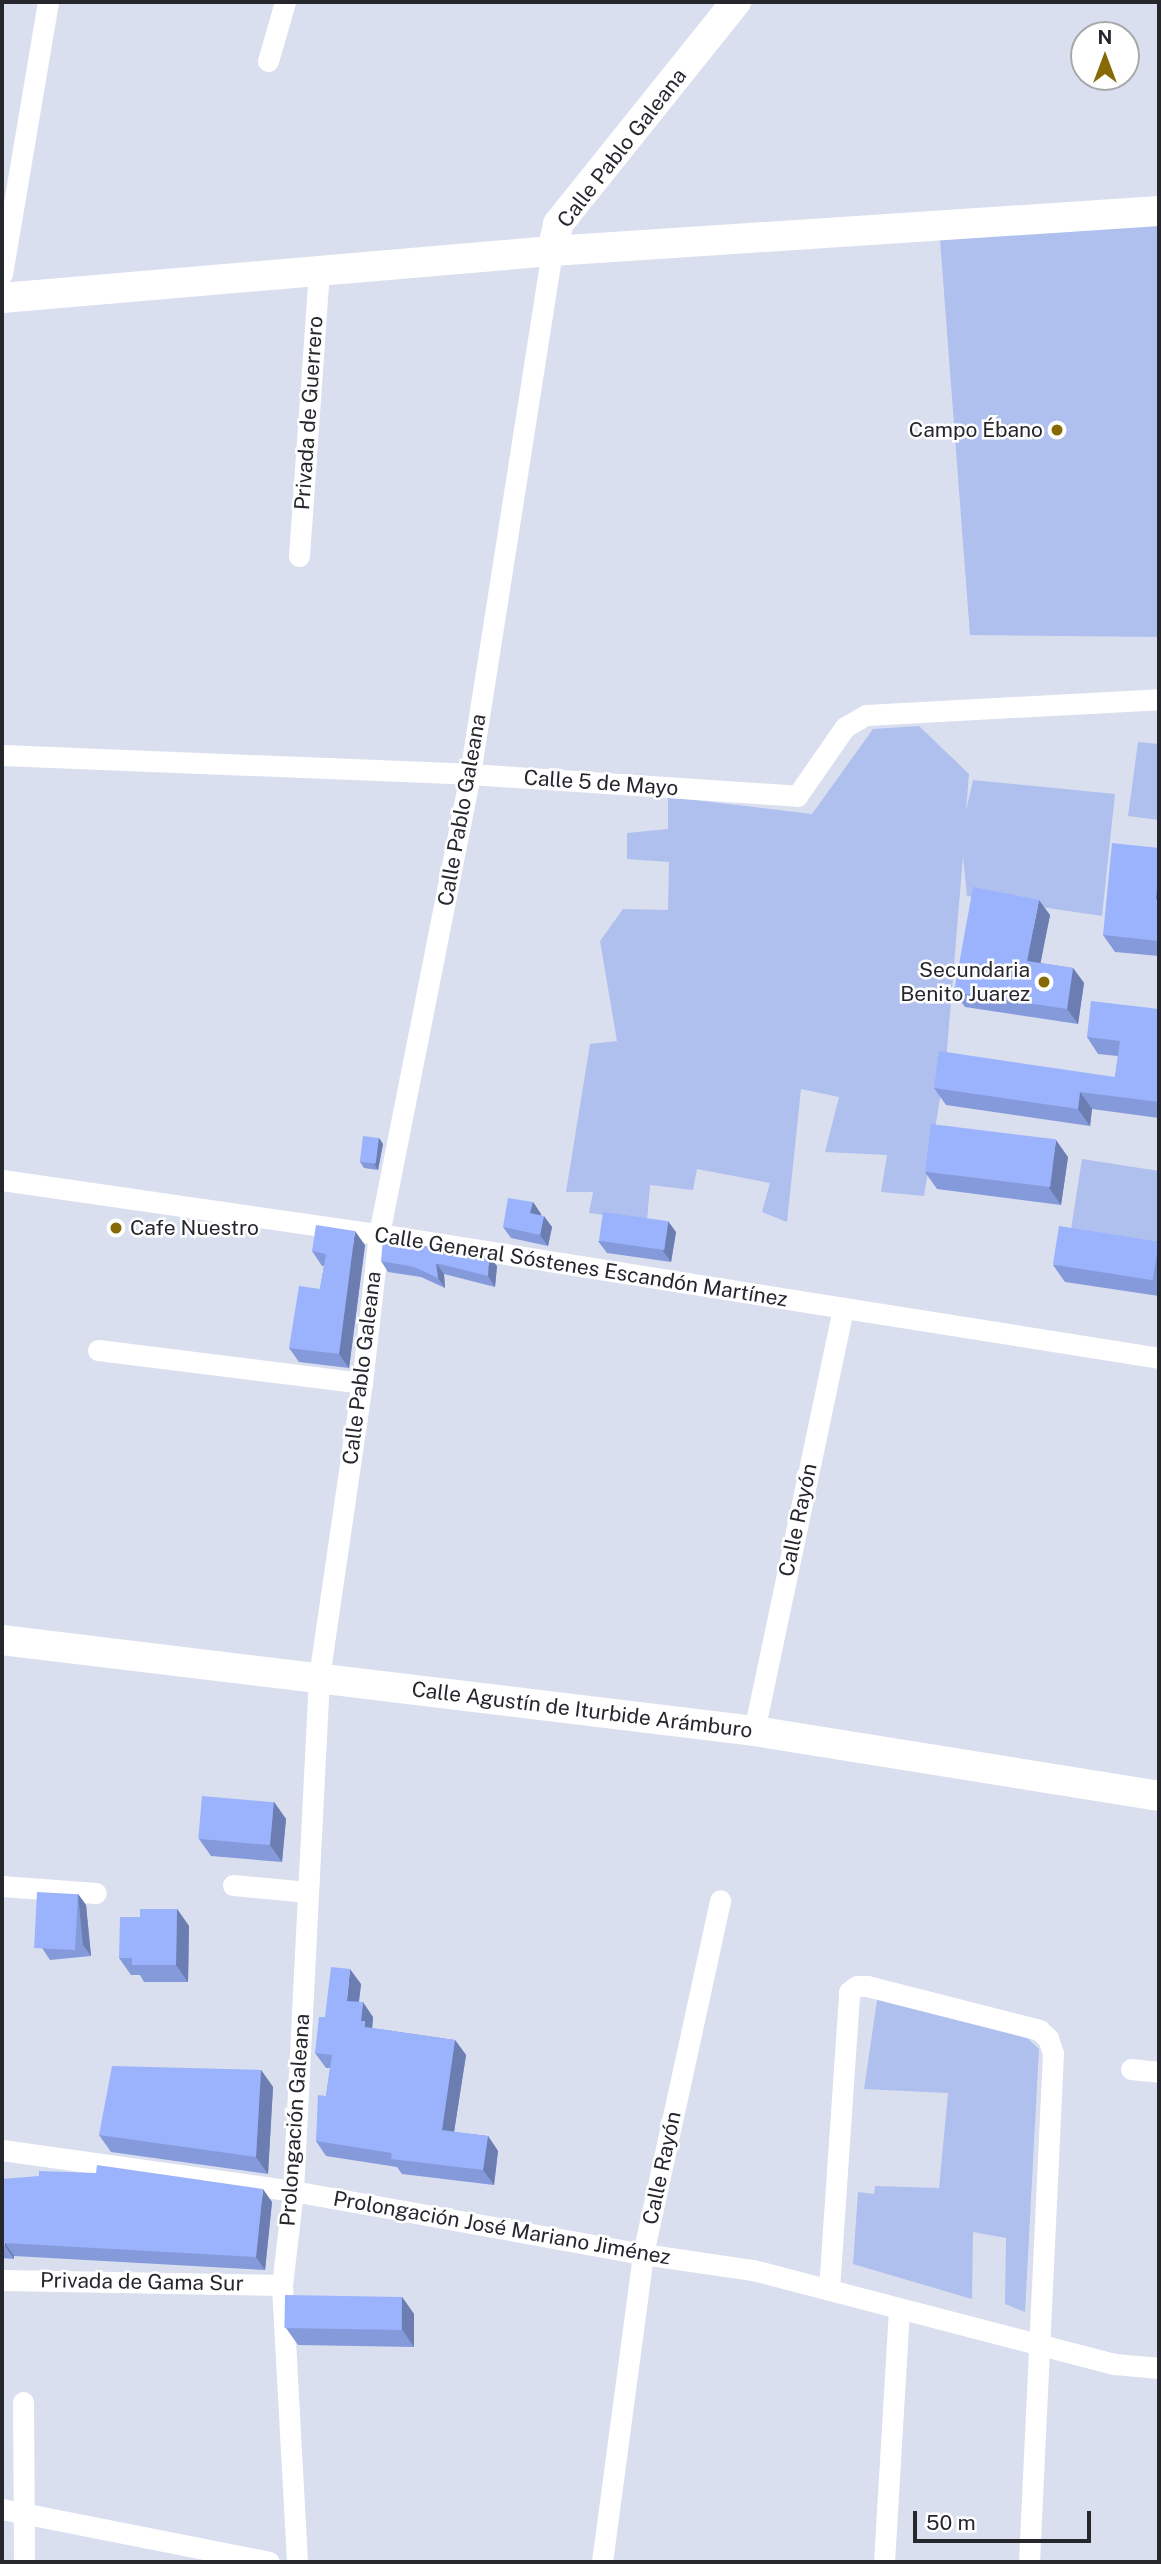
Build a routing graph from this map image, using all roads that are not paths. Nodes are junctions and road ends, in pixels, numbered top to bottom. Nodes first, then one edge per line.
1 (48, 2) edge
2 (285, 2) edge
3 (736, 2) edge
4 (268, 61) dead end
5 (1159, 211) edge
6 (552, 251) junction
7 (319, 271) junction
8 (2, 274) edge
9 (2, 298) edge
10 (299, 556) dead end
11 (1159, 699) edge
12 (2, 755) edge
13 (470, 774) junction
14 (2, 1180) edge
15 (379, 1234) junction
16 (843, 1309) junction
17 (99, 1350) dead end
18 (1159, 1358) edge
19 (362, 1383) junction
20 (2, 1640) edge
21 (319, 1677) junction
22 (754, 1731) junction
23 (1159, 1796) edge
24 (233, 1885) dead end
25 (2, 1886) edge
26 (308, 1892) junction
27 (96, 1893) dead end
28 (720, 1900) dead end
29 (1131, 2070) dead end
30 (1159, 2073) edge
31 (2, 2150) edge
32 (293, 2191) junction
33 (643, 2254) junction
34 (2, 2280) edge
35 (282, 2285) junction
36 (829, 2289) junction
37 (899, 2308) junction
38 (1041, 2345) junction
39 (1159, 2368) edge
40 (23, 2402) dead end
41 (2, 2509) edge
42 (23, 2514) junction
43 (24, 2562) edge
44 (269, 2562) edge
45 (297, 2562) edge
46 (602, 2562) edge
47 (884, 2562) edge
48 (1029, 2562) edge

1 - 8 street
2 - 4 street
3 - 6 street, Calle Pablo Galeana
5 - 6 street
6 - 7 street
6 - 13 street, Calle Pablo Galeana
7 - 9 street
7 - 10 street, Privada de Guerrero
11 - 13 street, Calle 5 de Mayo
12 - 13 street, Calle 5 de Mayo
13 - 15 street, Calle Pablo Galeana
14 - 15 street, Calle General Sóstenes Escandón Martínez
15 - 16 street, Calle General Sóstenes Escandón Martínez
15 - 19 street, Calle Pablo Galeana
16 - 18 street, Calle General Sóstenes Escandón Martínez
16 - 22 street, Calle Rayón
17 - 19 street
19 - 21 street, Calle Pablo Galeana
20 - 21 street, Calle Agustín de Iturbide Arámburo
21 - 22 street, Calle Agustín de Iturbide Arámburo
21 - 26 street, Prolongación Galeana
22 - 23 street, Calle Agustín de Iturbide Arámburo
24 - 26 street
25 - 27 street
26 - 32 street, Prolongación Galeana
28 - 33 street, Calle Rayón
29 - 30 street
31 - 32 street, Prolongación José Mariano Jiménez
32 - 33 street, Prolongación José Mariano Jiménez
32 - 35 street, Prolongación Galeana
33 - 36 street, Prolongación José Mariano Jiménez
33 - 46 street, Calle Rayón
34 - 35 street, Privada de Gama Sur
35 - 45 street, Prolongación Galeana
36 - 37 street, Prolongación José Mariano Jiménez
36 - 38 street
37 - 38 street, Prolongación José Mariano Jiménez
37 - 47 street
38 - 39 street, Prolongación José Mariano Jiménez
38 - 48 street
40 - 42 street
41 - 42 street
42 - 43 street
42 - 44 street

